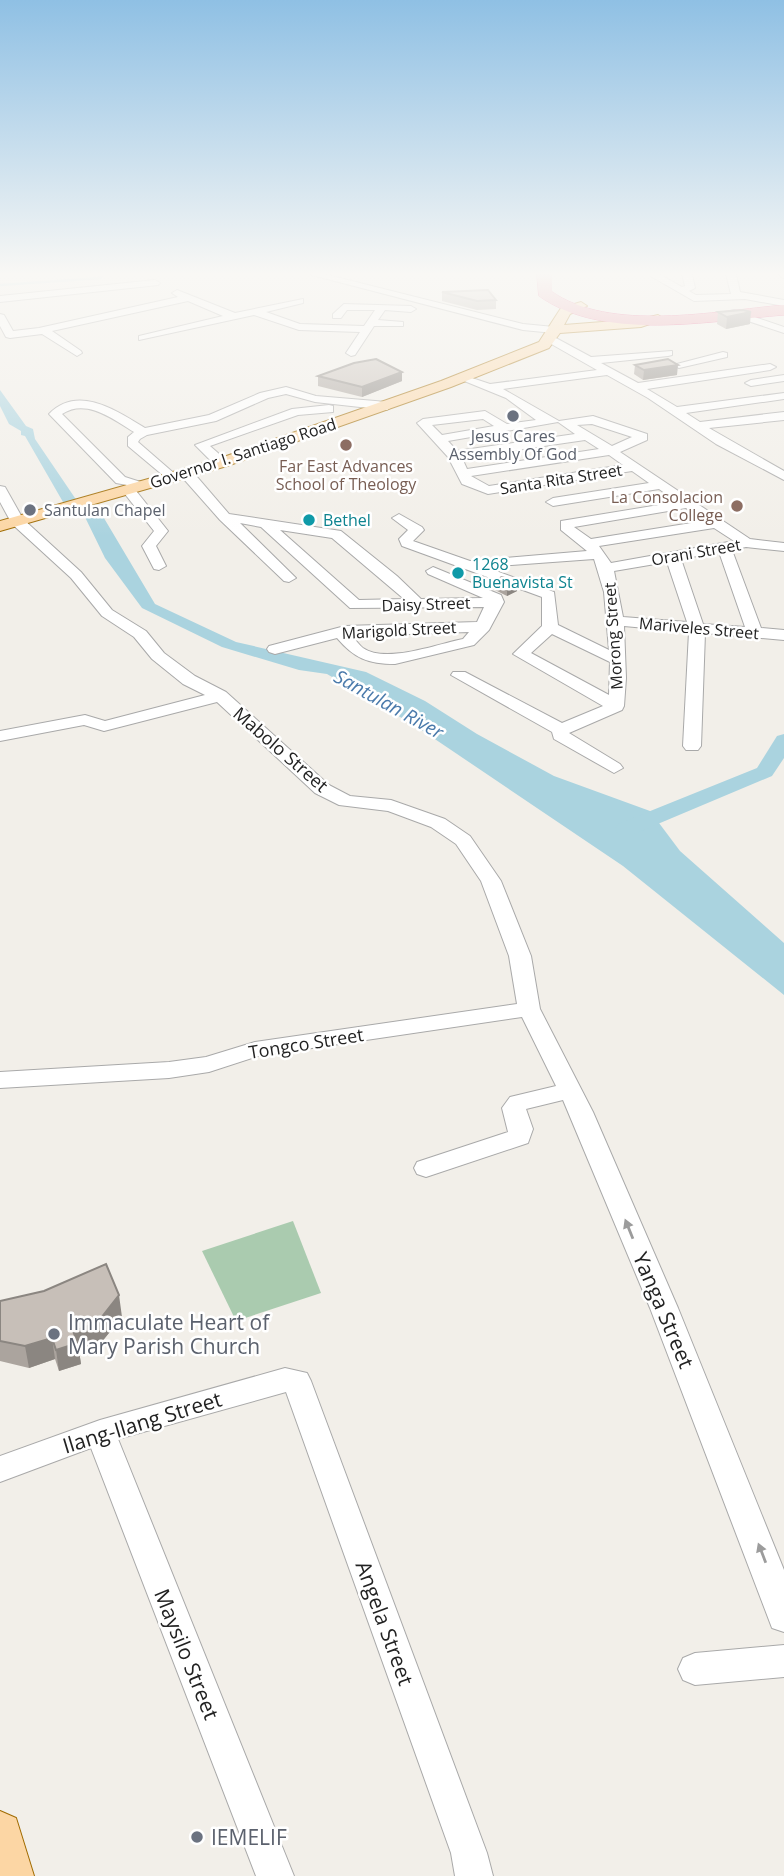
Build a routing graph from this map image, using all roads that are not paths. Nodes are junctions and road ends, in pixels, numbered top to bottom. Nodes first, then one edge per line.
1 (504, 362) edge
2 (590, 362) edge
3 (694, 362) edge
4 (770, 367) dead end
5 (608, 372) junction
6 (700, 377) junction
7 (463, 378) junction
8 (784, 378) edge
9 (744, 384) dead end
10 (636, 387) junction
11 (489, 388) junction
12 (704, 390) dead end
13 (652, 396) junction
14 (784, 396) edge
15 (387, 406) junction
16 (675, 411) junction
17 (365, 414) junction
18 (784, 414) edge
19 (552, 421) junction
20 (698, 426) junction
21 (506, 429) junction
22 (143, 432) junction
23 (589, 436) junction
24 (440, 439) junction
25 (611, 451) junction
26 (454, 455) junction
27 (221, 463) junction
28 (635, 467) junction
29 (465, 473) junction
30 (187, 474) junction
31 (784, 477) edge
32 (171, 478) junction
33 (661, 485) junction
34 (135, 487) junction
35 (2, 494) edge
36 (553, 502) dead end
37 (689, 504) junction
38 (225, 517) junction
39 (399, 518) dead end
40 (8, 523) edge
41 (265, 523) junction
42 (717, 523) junction
43 (746, 543) junction
44 (724, 547) junction
45 (784, 547) edge
46 (598, 555) junction
47 (672, 555) junction
48 (467, 564) junction
49 (159, 566) dead end
50 (423, 573) junction
51 (289, 578) dead end
52 (392, 579) junction
53 (496, 602) junction
54 (418, 605) junction
55 (615, 621) junction
56 (483, 627) junction
57 (550, 627) junction
58 (697, 628) junction
59 (340, 632) junction
60 (755, 633) junction
61 (784, 635) edge
62 (275, 649) dead end
63 (618, 660) junction
64 (459, 675) dead end
65 (220, 696) junction
66 (616, 706) junction
67 (561, 730) junction
68 (0, 736) edge
69 (692, 746) dead end
70 (614, 768) dead end
71 (529, 1009) junction
72 (0, 1080) edge
73 (570, 1091) junction
74 (426, 1168) dead end
75 (285, 1380) joint
76 (100, 1432) junction
77 (0, 1469) edge
78 (784, 1617) edge
79 (784, 1661) edge
80 (695, 1669) dead end
81 (0, 1834) edge
82 (11, 1876) edge
83 (275, 1876) edge
84 (474, 1876) edge

1 - 7 main road, Governor I. Santiago Road
2 - 5 street
3 - 6 street
4 - 6 street
5 - 10 street
5 - 11 street
6 - 10 street
7 - 11 street
7 - 15 main road, Governor I. Santiago Road
8 - 9 street
10 - 13 street
11 - 19 street
12 - 13 street
13 - 16 street
14 - 16 street
15 - 17 main road, Governor I. Santiago Road
15 - 22 street
16 - 20 street
17 - 27 main road, Governor I. Santiago Road
17 - 27 street
18 - 20 street
19 - 21 street
19 - 23 street
19 - 25 street
20 - 31 street
21 - 24 street
21 - 24 street
22 - 32 street
22 - 34 street
23 - 25 street
23 - 26 street
24 - 26 street
25 - 28 street
25 - 29 street
26 - 29 street
27 - 30 main road, Governor I. Santiago Road
28 - 29 street, Santa Rita Street
28 - 33 street
30 - 32 main road, Governor I. Santiago Road
30 - 38 street
32 - 34 main road, Governor I. Santiago Road
33 - 36 street
33 - 37 street
34 - 40 main road, Governor I. Santiago Road
34 - 49 street
35 - 40 street
37 - 42 street
37 - 46 street
38 - 41 street
38 - 51 street
39 - 48 street
40 - 65 street, Mabolo Street
41 - 52 street
41 - 54 street, Daisy Street
42 - 43 street
42 - 46 street
43 - 44 street, Orani Street
43 - 45 street, Orani Street
44 - 47 street, Orani Street
44 - 60 street
46 - 47 street, Orani Street
46 - 48 street
46 - 55 street, Morong Street
47 - 58 street
48 - 50 street
48 - 57 street
50 - 52 street
50 - 53 street
52 - 54 street
53 - 54 street, Daisy Street
53 - 56 street
55 - 58 street, Mariveles Street
55 - 63 street, Morong Street
56 - 59 street, Marigold Street
56 - 59 street
57 - 63 street
57 - 66 street
58 - 60 street, Mariveles Street
58 - 69 street
59 - 62 street, Marigold Street
60 - 61 street, Mariveles Street
63 - 66 street, Morong Street
64 - 67 street
65 - 68 street
65 - 71 street, Mabolo Street
66 - 67 street, Morong Street
67 - 70 street
71 - 72 street, Tongco Street
71 - 73 street, Yanga Street
73 - 74 street
78 -> 73 street, Yanga Street
75 - 76 street, Ilang-Ilang Street
75 - 84 street, Angela Street
76 - 77 street, Ilang-Ilang Street
76 - 83 street, Maysilo Street
79 - 80 street
81 - 82 main road

